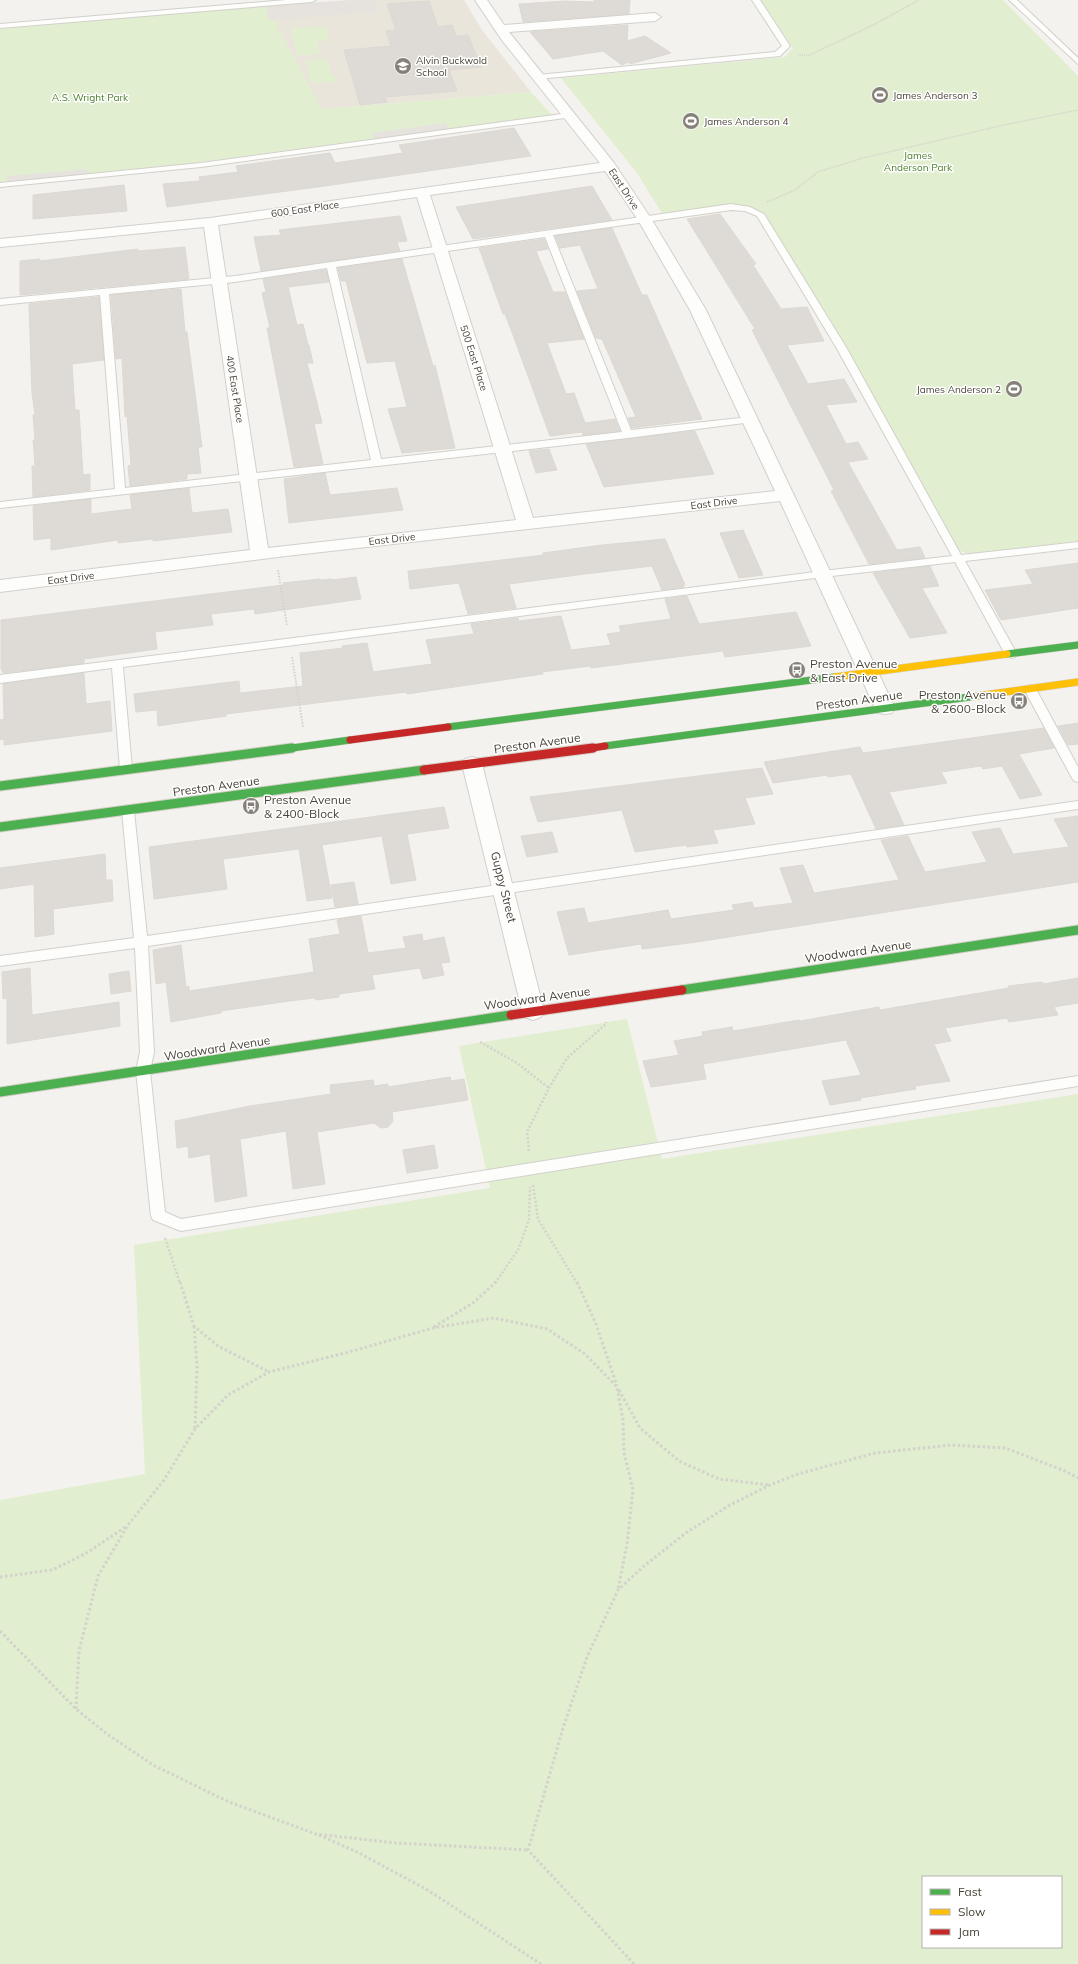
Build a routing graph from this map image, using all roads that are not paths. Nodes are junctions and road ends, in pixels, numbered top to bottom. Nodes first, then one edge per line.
1 (312, 0) edge
2 (481, 0) edge
3 (756, 0) edge
4 (1015, 0) edge
5 (655, 18) dead end
6 (0, 26) edge
7 (500, 29) junction
8 (1078, 62) edge
9 (538, 77) junction
10 (569, 115) junction
11 (609, 166) junction
12 (0, 185) edge
13 (422, 192) junction
14 (644, 220) junction
15 (210, 222) junction
16 (548, 234) junction
17 (0, 243) edge
18 (440, 250) junction
19 (331, 265) junction
20 (218, 280) junction
21 (104, 292) junction
22 (0, 302) edge
23 (749, 420) junction
24 (628, 435) junction
25 (503, 449) junction
26 (377, 462) junction
27 (250, 478) junction
28 (120, 491) junction
29 (785, 495) junction
30 (0, 505) edge
31 (526, 524) junction
32 (1078, 545) edge
33 (260, 555) junction
34 (958, 560) junction
35 (824, 574) junction
36 (0, 586) edge
37 (1078, 645) edge
38 (1011, 654) junction
39 (117, 664) junction
40 (869, 672) junction
41 (0, 679) edge
42 (1078, 682) edge
43 (1030, 689) junction
44 (885, 708) junction
45 (472, 764) junction
46 (126, 769) junction
47 (1078, 778) edge
48 (0, 786) edge
49 (1078, 805) edge
50 (128, 811) junction
51 (0, 827) edge
52 (504, 888) junction
53 (1078, 930) edge
54 (142, 942) junction
55 (0, 961) edge
56 (533, 1011) junction
57 (143, 1071) junction
58 (1078, 1082) edge
59 (0, 1092) edge

1 - 6 lane
2 - 7 street, East Drive
3 - 9 lane
4 - 8 lane
5 - 7 street
7 - 9 street, East Drive
9 - 10 street, East Drive
10 - 11 street, East Drive
10 - 12 lane
11 - 13 street, 600 East Place
11 - 14 street, East Drive
13 - 15 street, 600 East Place
13 - 18 street, 500 East Place
14 - 16 lane
14 - 23 street, East Drive
14 - 34 lane
15 - 17 street, 600 East Place
15 - 20 street, 400 East Place
16 - 18 lane
16 - 24 lane
18 - 19 lane
18 - 25 street, 500 East Place
19 - 20 lane
19 - 26 lane
20 - 21 lane
20 - 27 street, 400 East Place
21 - 22 lane
21 - 28 lane
23 - 24 lane
23 - 29 street, East Drive
24 - 25 lane
25 - 26 lane
25 - 31 street, 500 East Place
26 - 27 lane
27 - 28 lane
27 - 33 street, 400 East Place
28 - 30 lane
29 - 31 street, East Drive
29 - 35 street, East Drive
31 - 33 street, East Drive
32 - 34 lane
33 - 36 street, East Drive
34 - 35 lane
34 - 38 lane
35 - 39 lane
35 - 40 street, East Drive
37 - 38 main road
38 - 40 main road
39 - 41 lane
39 - 46 lane
40 - 44 street, East Drive
40 - 46 main road
42 - 43 main road, Preston Avenue
43 - 44 main road, Preston Avenue
43 - 47 lane
44 - 45 main road, Preston Avenue
45 - 50 main road, Preston Avenue
45 - 52 street, Guppy Street
46 - 48 main road
49 - 52 lane
50 - 51 main road, Preston Avenue
50 - 54 lane
52 - 54 lane
52 - 56 street, Guppy Street
53 - 56 main road, Woodward Avenue
54 - 55 lane
54 - 57 lane
56 - 57 main road, Woodward Avenue
57 - 58 lane
57 - 59 main road, Woodward Avenue

